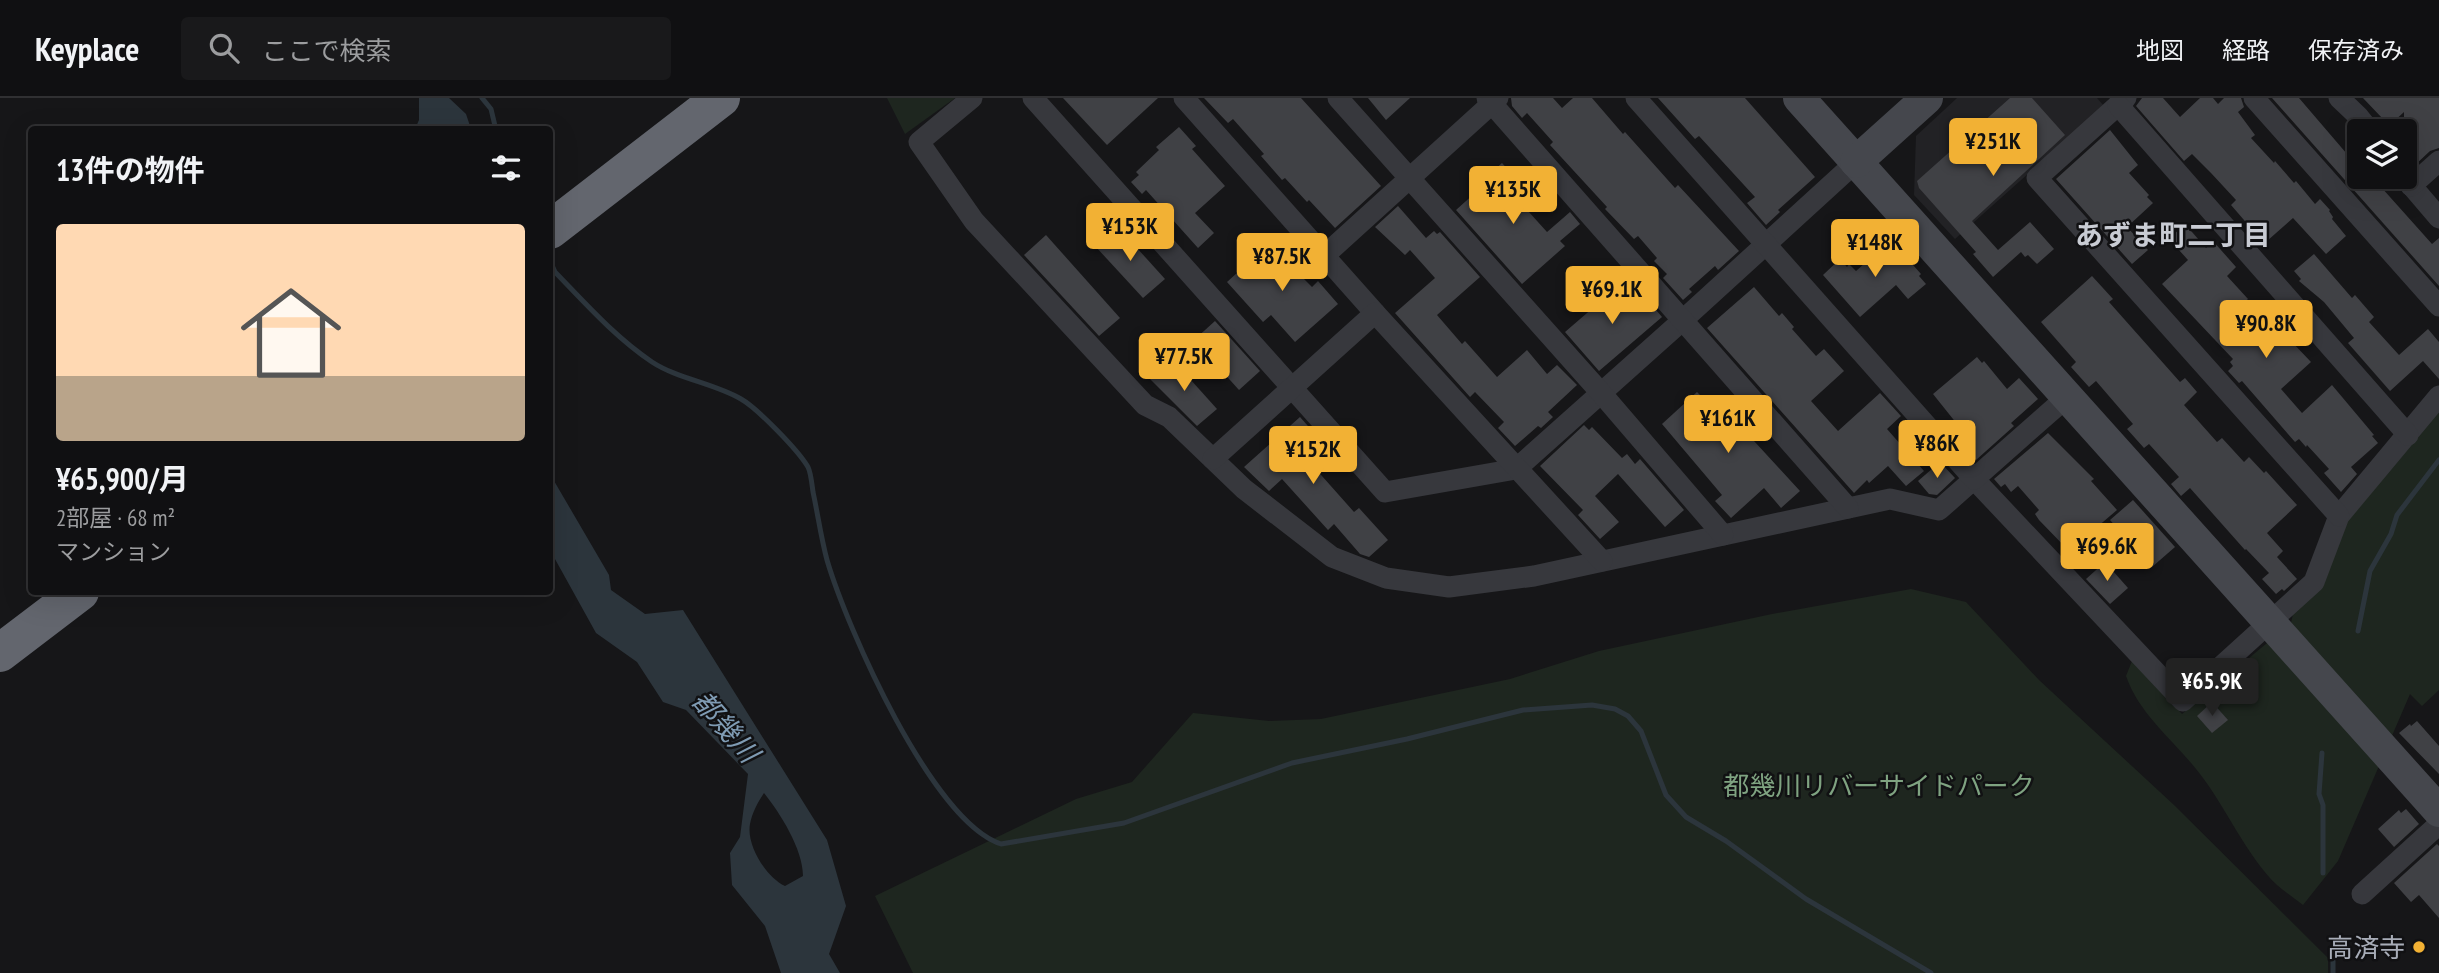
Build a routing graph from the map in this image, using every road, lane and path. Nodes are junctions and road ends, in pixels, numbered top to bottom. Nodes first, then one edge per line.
1 (681, 98) edge
2 (721, 98) edge
3 (972, 98) edge
4 (1033, 98) edge
5 (1184, 98) edge
6 (1338, 98) edge
7 (1636, 98) edge
8 (1799, 98) edge
9 (1927, 98) edge
10 (2253, 98) edge
11 (2339, 98) edge
12 (1492, 100) edge
13 (2122, 102) edge
14 (2360, 119) edge
15 (2439, 161) edge
16 (1856, 162) junction
17 (2417, 175) edge
18 (1410, 178) junction
19 (2415, 189) edge
20 (553, 197) edge
21 (2439, 218) edge
22 (553, 228) edge
23 (1767, 244) junction
24 (1325, 255) junction
25 (2439, 306) edge
26 (1375, 313) junction
27 (1684, 319) junction
28 (1293, 388) junction
29 (1602, 394) junction
30 (2439, 396) edge
31 (2067, 397) junction
32 (2408, 435) junction
33 (1213, 459) junction
34 (1516, 469) junction
35 (1974, 479) junction
36 (1848, 508) junction
37 (2339, 516) junction
38 (1723, 535) junction
39 (1602, 561) junction
40 (35, 595) edge
41 (76, 595) edge
42 (0, 621) edge
43 (2269, 623) junction
44 (0, 653) edge
45 (2439, 811) edge
46 (2439, 824) edge
47 (2362, 894) dead end

1 - 20 highway
2 - 22 highway
3 - 33 street
4 - 28 street
5 - 24 street
6 - 18 street
7 - 23 street
8 - 16 street
9 - 16 street
10 - 25 street
11 - 14 street
12 - 18 street
12 - 27 street
13 - 32 street
13 - 37 street
15 - 17 street
16 - 23 street
16 - 31 street
18 - 24 street
18 - 29 street
19 - 21 street
23 - 27 street
23 - 35 street
24 - 26 street
26 - 28 street
26 - 34 street
27 - 29 street
27 - 36 street
28 - 33 street
28 - 34 street
29 - 34 street
29 - 38 street
30 - 32 street
31 - 35 street
31 - 43 street
32 - 37 street
33 - 39 street
34 - 39 street
35 - 36 street
35 - 43 street
36 - 38 street
37 - 43 street
38 - 39 street
40 - 42 highway
41 - 44 highway
43 - 45 street
46 - 47 street

